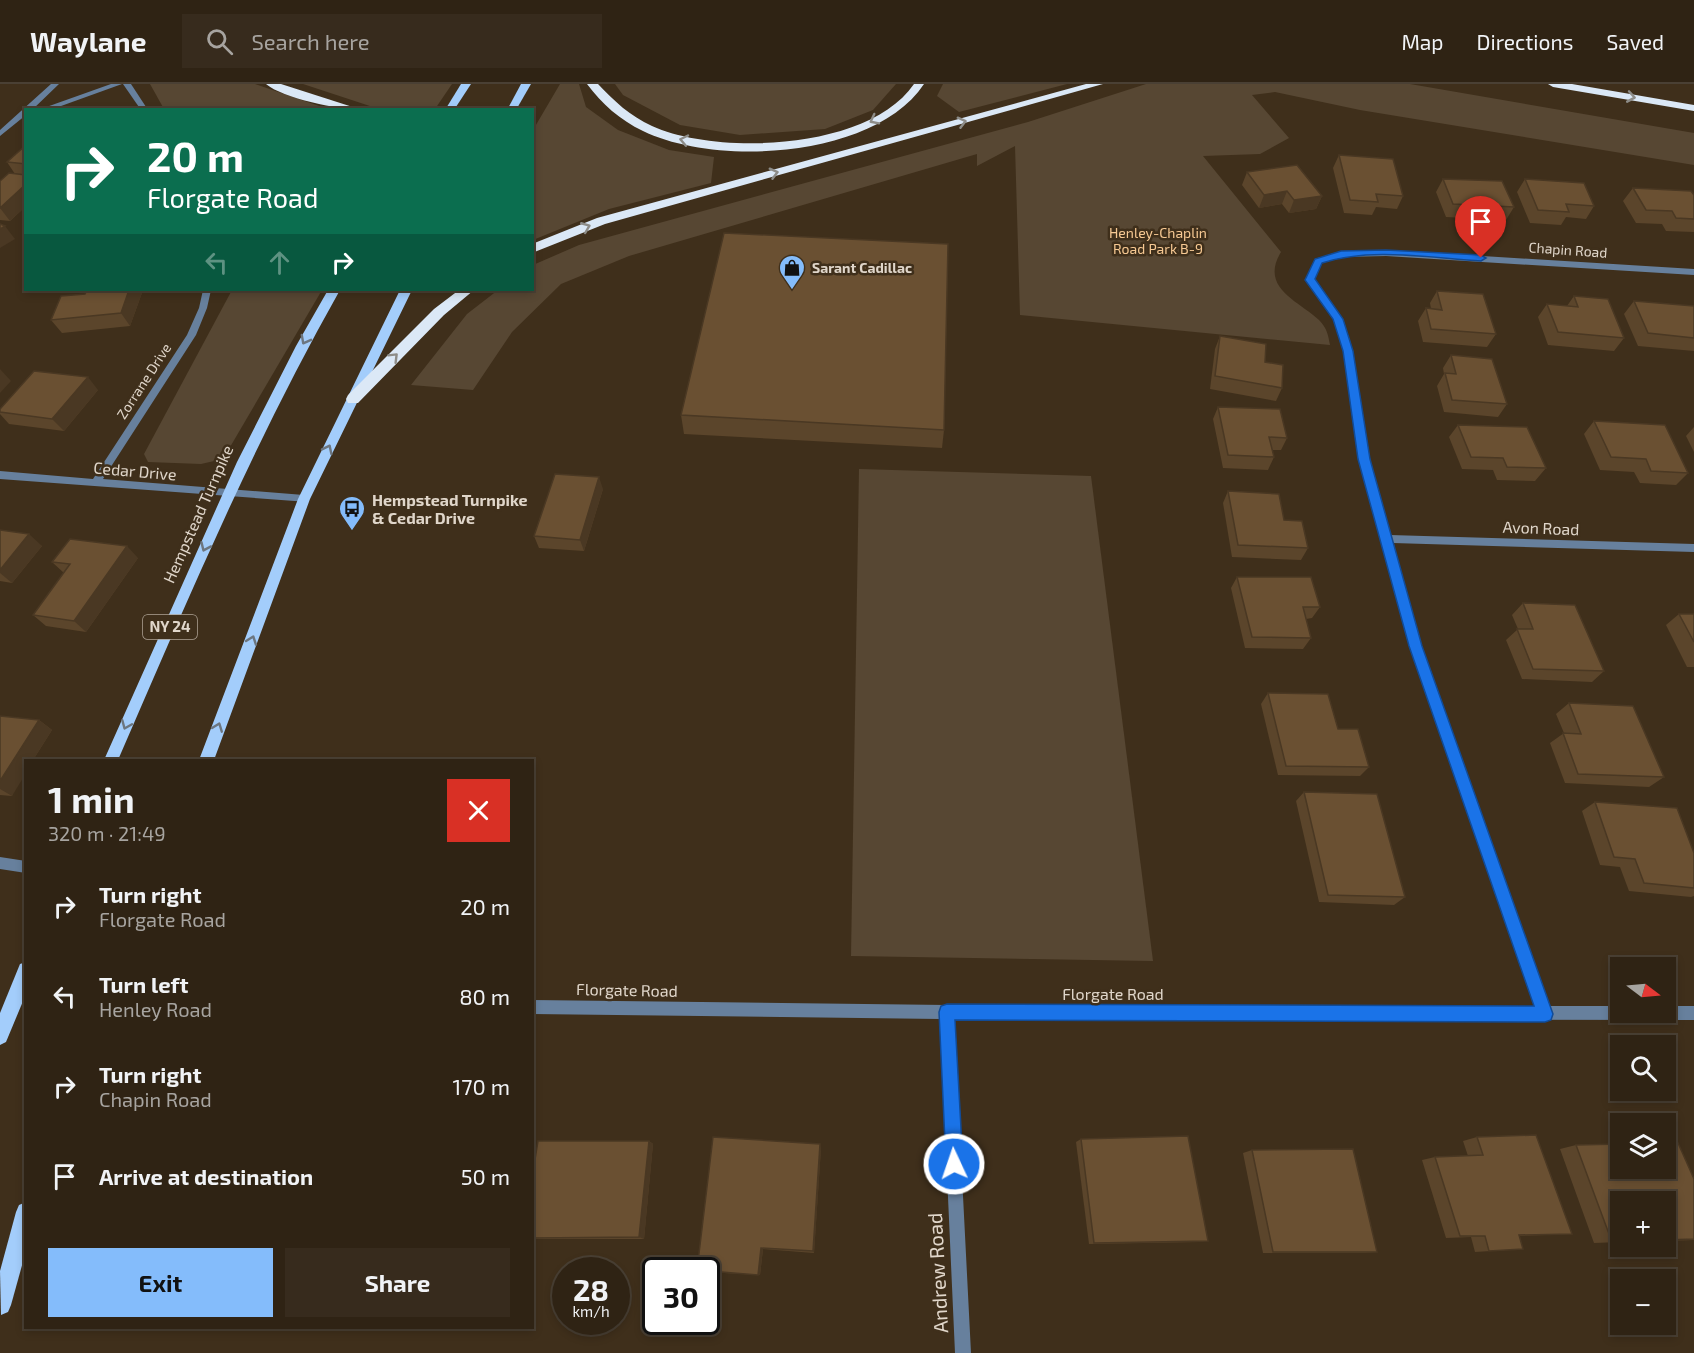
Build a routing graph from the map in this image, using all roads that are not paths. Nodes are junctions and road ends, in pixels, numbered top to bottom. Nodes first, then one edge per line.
1 (55, 84) edge
2 (118, 84) edge
3 (127, 84) edge
4 (271, 84) edge
5 (466, 84) edge
6 (526, 84) edge
7 (592, 84) edge
8 (919, 84) edge
9 (1098, 84) edge
10 (1541, 84) edge
11 (1552, 84) edge
12 (1572, 87) junction
13 (30, 108) edge
14 (46, 108) edge
15 (144, 108) edge
16 (349, 108) edge
17 (450, 108) edge
18 (512, 108) edge
19 (1694, 108) edge
20 (24, 114) edge
21 (0, 134) edge
22 (534, 248) edge
23 (1694, 272) edge
24 (207, 291) edge
25 (333, 291) edge
26 (406, 291) edge
27 (466, 291) edge
28 (353, 399) junction
29 (0, 476) edge
30 (95, 483) junction
31 (229, 493) junction
32 (304, 499) junction
33 (1387, 539) junction
34 (1694, 548) edge
35 (111, 759) edge
36 (206, 759) edge
37 (0, 864) edge
38 (24, 867) edge
39 (24, 974) edge
40 (534, 1007) edge
41 (947, 1012) junction
42 (1694, 1013) edge
43 (1545, 1014) junction
44 (0, 1036) edge
45 (24, 1220) edge
46 (24, 1245) edge
47 (1, 1307) edge
48 (963, 1353) edge

1 - 13 street
2 - 14 street
3 - 15 street
4 - 16 highway
5 - 17 main road
6 - 18 main road
8 -> 7 highway
22 -> 9 highway
10 - 12 highway
11 - 12 highway
12 -> 19 highway
20 - 21 street
23 - 33 street, Chapin Road
24 - 30 street, Zorrane Drive
25 -> 31 main road, Hempstead Turnpike / NY 24
26 - 28 main road
28 -> 27 highway
32 -> 28 main road
29 - 30 street, Cedar Drive
30 - 31 street, Cedar Drive
31 - 32 street, Cedar Drive
31 -> 35 main road, Hempstead Turnpike / NY 24
36 -> 32 main road
33 - 34 street, Avon Road
33 - 43 street
37 - 38 street
39 - 44 main road
40 - 41 street, Florgate Road
41 - 43 street, Florgate Road
41 - 48 street, Andrew Road
42 - 43 street, Florgate Road
45 - 47 main road
46 - 47 main road

